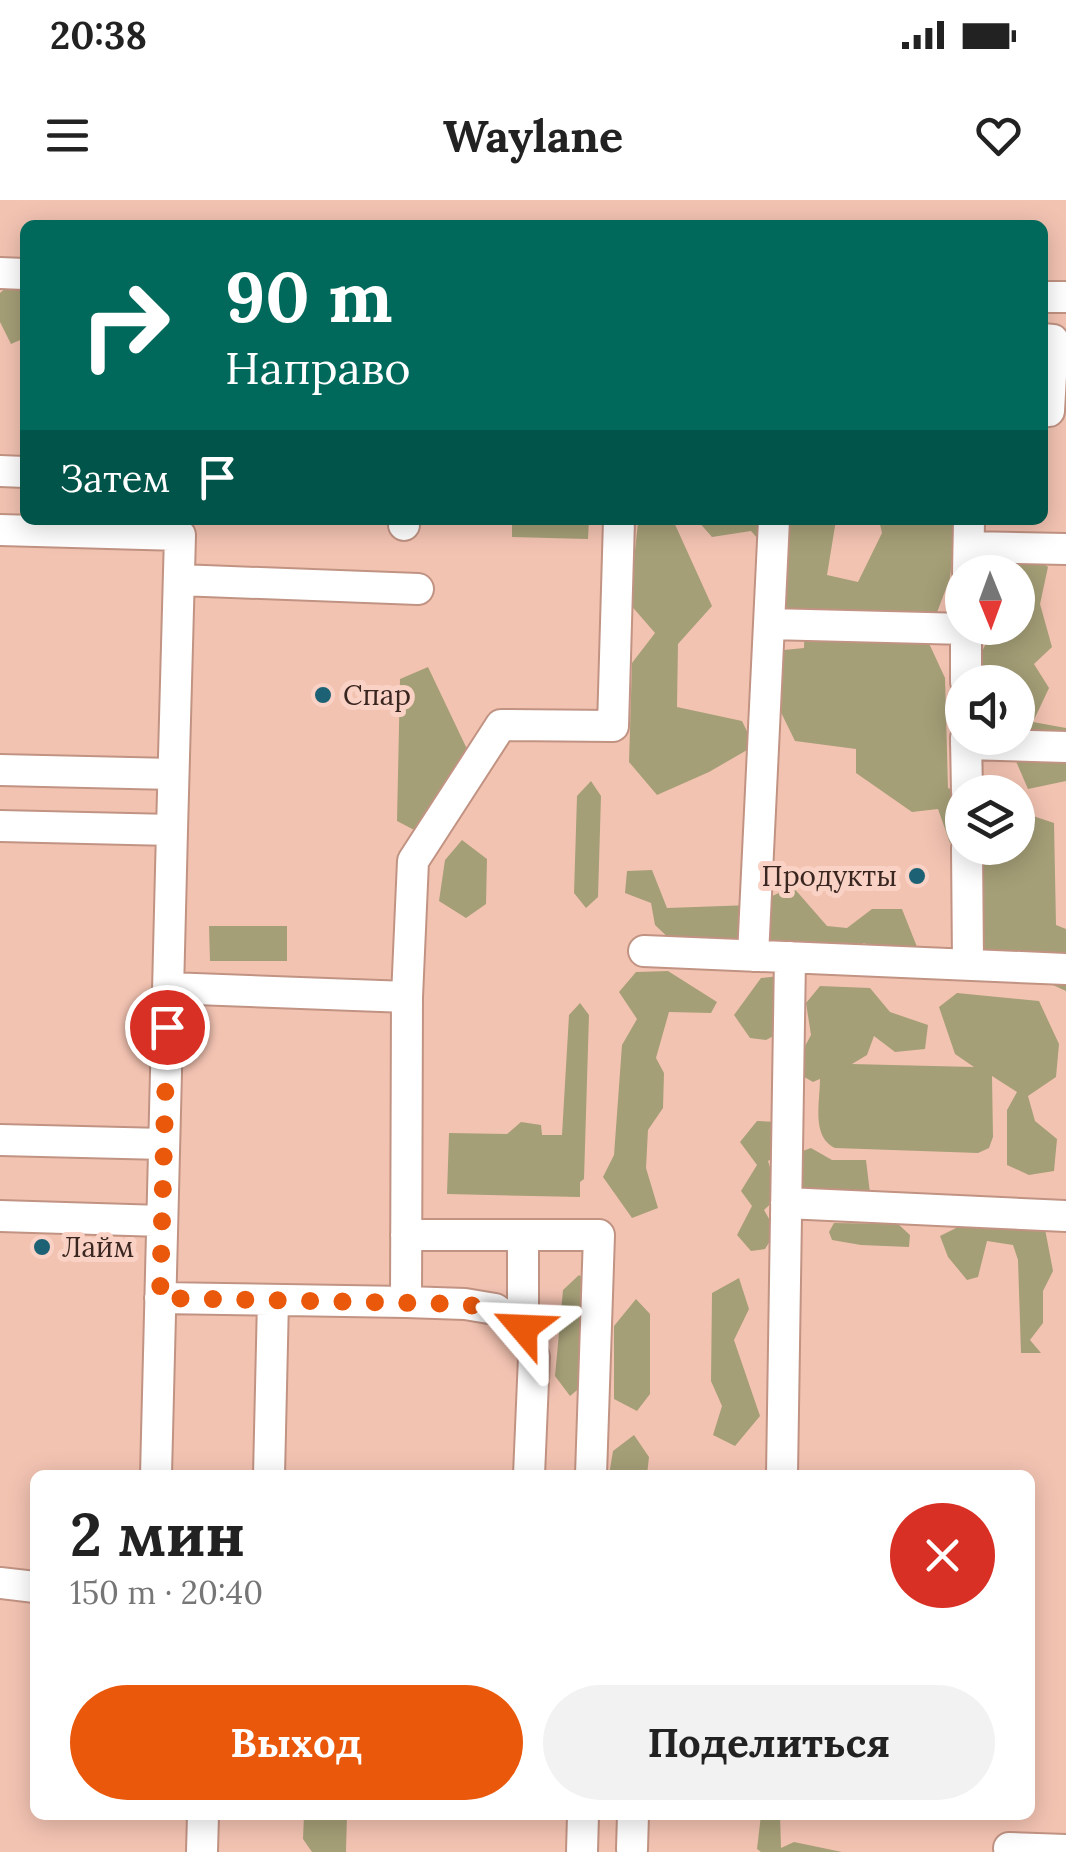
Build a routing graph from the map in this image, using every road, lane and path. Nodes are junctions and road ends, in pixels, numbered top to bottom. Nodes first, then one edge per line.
1 (1048, 340) edge
2 (1048, 411) edge
3 (620, 525) edge
4 (774, 525) edge
5 (177, 528) edge
6 (0, 530) edge
7 (969, 546) edge
8 (1066, 549) edge
9 (179, 580) junction
10 (418, 589) dead end
11 (769, 624) junction
12 (945, 628) edge
13 (1035, 746) edge
14 (1066, 748) edge
15 (0, 770) edge
16 (173, 774) junction
17 (0, 826) edge
18 (172, 830) junction
19 (967, 865) edge
20 (644, 952) dead end
21 (754, 956) junction
22 (790, 958) junction
23 (968, 963) junction
24 (1066, 969) edge
25 (168, 988) junction
26 (407, 998) junction
27 (0, 1140) edge
28 (164, 1144) junction
29 (786, 1204) junction
30 (0, 1216) edge
31 (1066, 1216) edge
32 (162, 1220) junction
33 (406, 1235) junction
34 (522, 1235) junction
35 (160, 1298) junction
36 (274, 1300) junction
37 (406, 1302) junction
38 (523, 1328) junction
39 (156, 1470) edge
40 (269, 1470) edge
41 (529, 1470) edge
42 (591, 1470) edge
43 (782, 1470) edge
44 (0, 1583) edge
45 (30, 1586) edge
46 (203, 1820) edge
47 (583, 1820) edge
48 (633, 1820) edge
49 (1009, 1848) dead end
50 (632, 1849) dead end
51 (1066, 1850) edge
52 (202, 1852) edge
53 (582, 1852) edge

1 - 2 street
3 - 26 street
4 - 11 street
5 - 6 street
5 - 9 street
7 - 8 street
9 - 10 street
9 - 16 street
11 - 12 street
11 - 21 street
13 - 14 street
15 - 16 street
16 - 18 street
17 - 18 street
18 - 25 street
19 - 23 street
20 - 21 street
21 - 22 street
22 - 23 street
22 - 29 street
23 - 24 street
25 - 26 street
25 - 28 street
26 - 33 street
27 - 28 street
28 - 32 street
29 - 31 street
29 - 43 street
30 - 32 street
32 - 35 street
33 - 34 street
33 - 37 street
34 - 38 street
34 - 42 street
35 - 36 street
35 - 39 street
36 - 37 street
36 - 40 street
37 - 38 street
38 - 41 street
44 - 45 street
46 - 52 street
47 - 53 street
48 - 50 street
49 - 51 street

